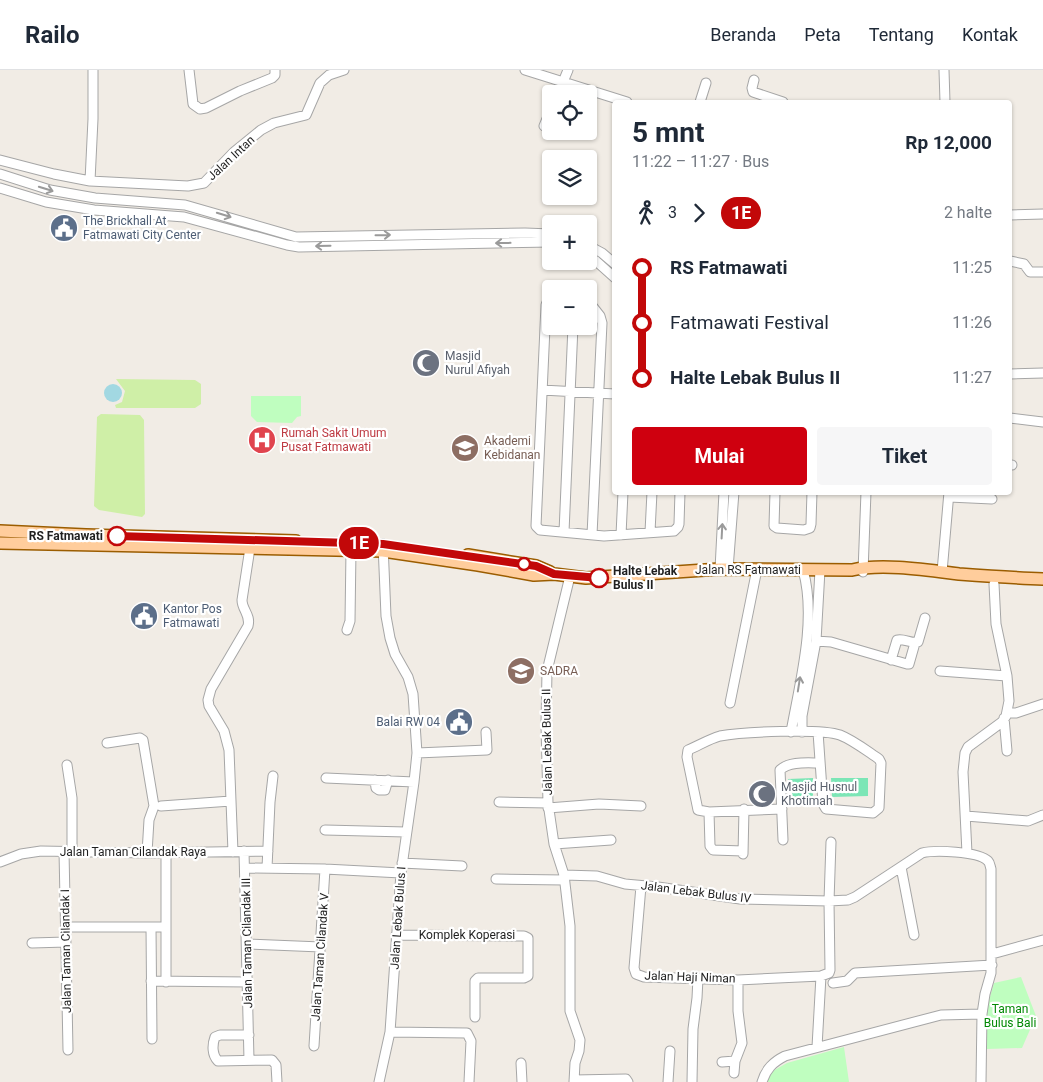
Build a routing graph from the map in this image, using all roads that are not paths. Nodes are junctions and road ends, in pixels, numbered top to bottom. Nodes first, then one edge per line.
1 (93, 70) edge
2 (188, 70) edge
3 (275, 70) edge
4 (344, 70) edge
5 (525, 70) edge
6 (568, 70) edge
7 (944, 70) edge
8 (754, 80) dead end
9 (562, 83) junction
10 (706, 83) dead end
11 (620, 100) edge
12 (701, 100) edge
13 (777, 100) edge
14 (945, 100) edge
15 (0, 160) edge
16 (0, 174) edge
17 (90, 181) junction
18 (0, 188) edge
19 (202, 209) junction
20 (1043, 214) edge
21 (1012, 215) edge
22 (199, 220) junction
23 (542, 235) edge
24 (525, 238) junction
25 (542, 241) edge
26 (597, 250) edge
27 (612, 261) edge
28 (1012, 261) edge
29 (597, 262) edge
30 (1043, 272) edge
31 (612, 275) edge
32 (597, 312) edge
33 (545, 335) edge
34 (573, 335) edge
35 (1043, 373) edge
36 (1012, 374) edge
37 (542, 390) junction
38 (570, 392) junction
39 (599, 393) junction
40 (612, 394) edge
41 (1012, 418) edge
42 (1043, 422) edge
43 (623, 495) edge
44 (652, 495) edge
45 (680, 495) edge
46 (724, 495) edge
47 (734, 495) edge
48 (775, 495) edge
49 (812, 495) edge
50 (866, 495) edge
51 (949, 495) edge
52 (992, 499) dead end
53 (0, 531) edge
54 (564, 532) junction
55 (650, 532) junction
56 (592, 535) junction
57 (621, 535) junction
58 (162, 542) junction
59 (0, 543) edge
60 (250, 548) junction
61 (383, 548) junction
62 (351, 550) junction
63 (757, 568) junction
64 (724, 569) junction
65 (803, 570) junction
66 (820, 570) junction
67 (859, 570) junction
68 (942, 572) junction
69 (570, 576) junction
70 (1043, 579) edge
71 (994, 584) junction
72 (1043, 584) edge
73 (925, 618) dead end
74 (347, 630) dead end
75 (816, 641) junction
76 (915, 643) junction
77 (891, 660) junction
78 (940, 671) dead end
79 (1007, 676) junction
80 (730, 703) dead end
81 (1043, 704) edge
82 (798, 716) junction
83 (1006, 716) junction
84 (486, 732) dead end
85 (791, 732) junction
86 (802, 732) junction
87 (818, 732) junction
88 (107, 743) dead end
89 (1008, 751) dead end
90 (417, 753) junction
91 (820, 762) junction
92 (67, 765) dead end
93 (273, 776) dead end
94 (326, 778) dead end
95 (414, 782) junction
96 (231, 801) junction
97 (499, 802) dead end
98 (161, 806) dead end
99 (548, 806) junction
100 (641, 806) dead end
101 (744, 809) junction
102 (782, 809) junction
103 (710, 812) junction
104 (1043, 815) edge
105 (966, 816) junction
106 (325, 830) dead end
107 (406, 832) junction
108 (611, 840) dead end
109 (782, 840) dead end
110 (831, 842) dead end
111 (554, 844) junction
112 (68, 851) junction
113 (268, 851) junction
114 (233, 852) junction
115 (244, 852) junction
116 (166, 853) junction
117 (967, 853) junction
118 (147, 854) junction
119 (0, 862) edge
120 (402, 862) junction
121 (462, 866) dead end
122 (901, 866) junction
123 (245, 868) junction
124 (268, 868) junction
125 (325, 869) junction
126 (401, 872) junction
127 (564, 877) junction
128 (496, 879) dead end
129 (641, 886) junction
130 (829, 901) junction
131 (66, 927) junction
132 (151, 927) junction
133 (166, 927) junction
134 (396, 935) junction
135 (914, 935) dead end
136 (1043, 940) edge
137 (66, 942) junction
138 (32, 943) dead end
139 (247, 944) junction
140 (321, 948) junction
141 (992, 954) junction
142 (992, 965) junction
143 (821, 976) junction
144 (698, 978) junction
145 (738, 980) junction
146 (151, 982) junction
147 (166, 982) junction
148 (248, 982) junction
149 (833, 983) dead end
150 (982, 1014) junction
151 (474, 1017) dead end
152 (390, 1032) junction
153 (249, 1035) junction
154 (152, 1039) dead end
155 (314, 1046) dead end
156 (817, 1047) junction
157 (68, 1050) dead end
158 (670, 1051) dead end
159 (250, 1060) junction
160 (734, 1061) junction
161 (521, 1062) dead end
162 (722, 1062) dead end
163 (734, 1073) dead end
164 (574, 1081) edge
165 (277, 1082) edge
166 (379, 1082) edge
167 (469, 1082) edge
168 (522, 1082) edge
169 (628, 1082) edge
170 (668, 1082) edge
171 (692, 1082) edge
172 (762, 1082) edge
173 (981, 1082) edge

1 - 17 street
2 - 3 street
4 - 17 street, Jalan Intan
5 - 9 street
6 - 9 street
7 - 14 street
8 - 13 street
9 - 11 street
10 - 12 street
15 - 17 street, Jalan Intan
16 -> 19 street
18 - 22 street
19 - 22 street
19 -> 24 street
20 - 21 street
24 -> 22 street
23 - 24 street
24 - 25 street
26 - 27 street
28 - 30 street
29 - 31 street
32 - 39 street
33 - 37 street
34 - 38 street
35 - 36 street
37 - 38 street
37 - 54 street
38 - 39 street
38 - 54 street
39 - 40 street
39 - 56 street
41 - 42 street
43 - 57 street
44 - 55 street
45 - 55 street
64 -> 46 street
47 - 64 street
48 - 49 street
50 - 67 street
51 - 52 street
51 - 68 street
53 - 58 main road, Jalan RS Fatmawati
54 - 56 street
55 - 57 street
56 - 57 street
58 - 59 main road, Jalan RS Fatmawati
58 - 60 main road, Jalan RS Fatmawati
58 - 61 main road, Jalan RS Fatmawati
60 - 62 main road, Jalan RS Fatmawati
60 - 96 street
61 - 62 main road, Jalan RS Fatmawati
61 - 69 main road, Jalan RS Fatmawati
61 - 90 street, Jalan Lebak Bulus I
62 - 74 street
63 - 64 main road, Jalan RS Fatmawati
63 - 65 main road, Jalan RS Fatmawati
63 - 80 street
64 - 69 main road, Jalan RS Fatmawati
65 - 66 main road, Jalan RS Fatmawati
82 -> 65 street
66 - 67 main road, Jalan RS Fatmawati
66 - 75 street
67 - 68 main road, Jalan RS Fatmawati
67 - 71 main road, Jalan RS Fatmawati
68 - 70 main road, Jalan RS Fatmawati
69 - 99 street, Jalan Lebak Bulus II
71 - 72 main road, Jalan RS Fatmawati
71 - 79 street
73 - 76 street
75 - 77 street
75 - 82 street
76 - 77 street
76 - 77 street
78 - 79 street
79 - 83 street
81 - 83 street
82 - 85 street
82 - 86 street
83 - 89 street
83 - 105 street
84 - 90 street
85 - 86 street
85 - 103 street
86 - 87 street
87 - 91 street
87 - 91 street
88 - 118 street
90 - 95 street, Jalan Lebak Bulus I
91 - 102 street
92 - 112 street, Jalan Taman Cilandak I
93 - 113 street
94 - 95 street
95 - 107 street, Jalan Lebak Bulus I
96 - 98 street
96 - 114 street
97 - 99 street
99 - 100 street
99 - 111 street, Jalan Lebak Bulus II
101 - 102 street
101 - 103 street
101 - 103 street
102 - 109 street
104 - 105 street
105 - 117 street
106 - 107 street
107 - 120 street, Jalan Lebak Bulus I
108 - 111 street
110 - 130 street
111 - 127 street, Jalan Lebak Bulus II
112 - 118 street, Jalan Taman Cilandak Raya
112 - 119 street, Jalan Taman Cilandak Raya
112 - 131 street, Jalan Taman Cilandak I
113 - 115 street, Jalan Taman Cilandak Raya
113 - 124 street
114 - 115 street, Jalan Taman Cilandak Raya
114 - 116 street, Jalan Taman Cilandak Raya
115 - 123 street, Jalan Taman Cilandak III
116 - 118 street, Jalan Taman Cilandak Raya
116 - 133 street
117 - 122 street, Jalan Lebak Bulus IV
117 - 141 street
120 - 121 street
120 - 126 street, Jalan Lebak Bulus I
122 - 130 street, Jalan Lebak Bulus IV
122 - 135 street
123 - 124 street
123 - 139 street, Jalan Taman Cilandak III
124 - 125 street
125 - 126 street
125 - 140 street, Jalan Taman Cilandak V
126 - 134 street, Jalan Lebak Bulus I
127 - 128 street
127 - 129 street, Jalan Lebak Bulus IV
127 - 164 street, Jalan Lebak Bulus II
129 - 130 street, Jalan Lebak Bulus IV
129 - 144 street, Jalan Haji Niman
130 - 143 street
131 - 132 street
131 - 137 street, Jalan Taman Cilandak I
132 - 133 street
132 - 146 street
133 - 147 street
134 - 151 street, Komplek Koperasi
134 - 152 street, Jalan Lebak Bulus I
136 - 141 street
137 - 138 street
137 - 157 street, Jalan Taman Cilandak I
139 - 140 street
139 - 148 street, Jalan Taman Cilandak III
140 - 155 street, Jalan Taman Cilandak V
141 - 142 street
142 - 149 street
142 - 150 street
143 - 145 street, Jalan Haji Niman
143 - 156 street
144 - 145 street, Jalan Haji Niman
144 - 171 street
145 - 160 street
146 - 147 street
146 - 154 street
147 - 148 street
148 - 153 street, Jalan Taman Cilandak III
150 - 156 street
150 - 173 street
152 - 166 street, Jalan Lebak Bulus I
152 - 167 street
153 - 159 street, Jalan Taman Cilandak III
153 - 159 street
156 - 172 street
158 - 170 street
159 - 165 street
160 - 162 street
160 - 163 street
161 - 168 street
164 - 169 street

